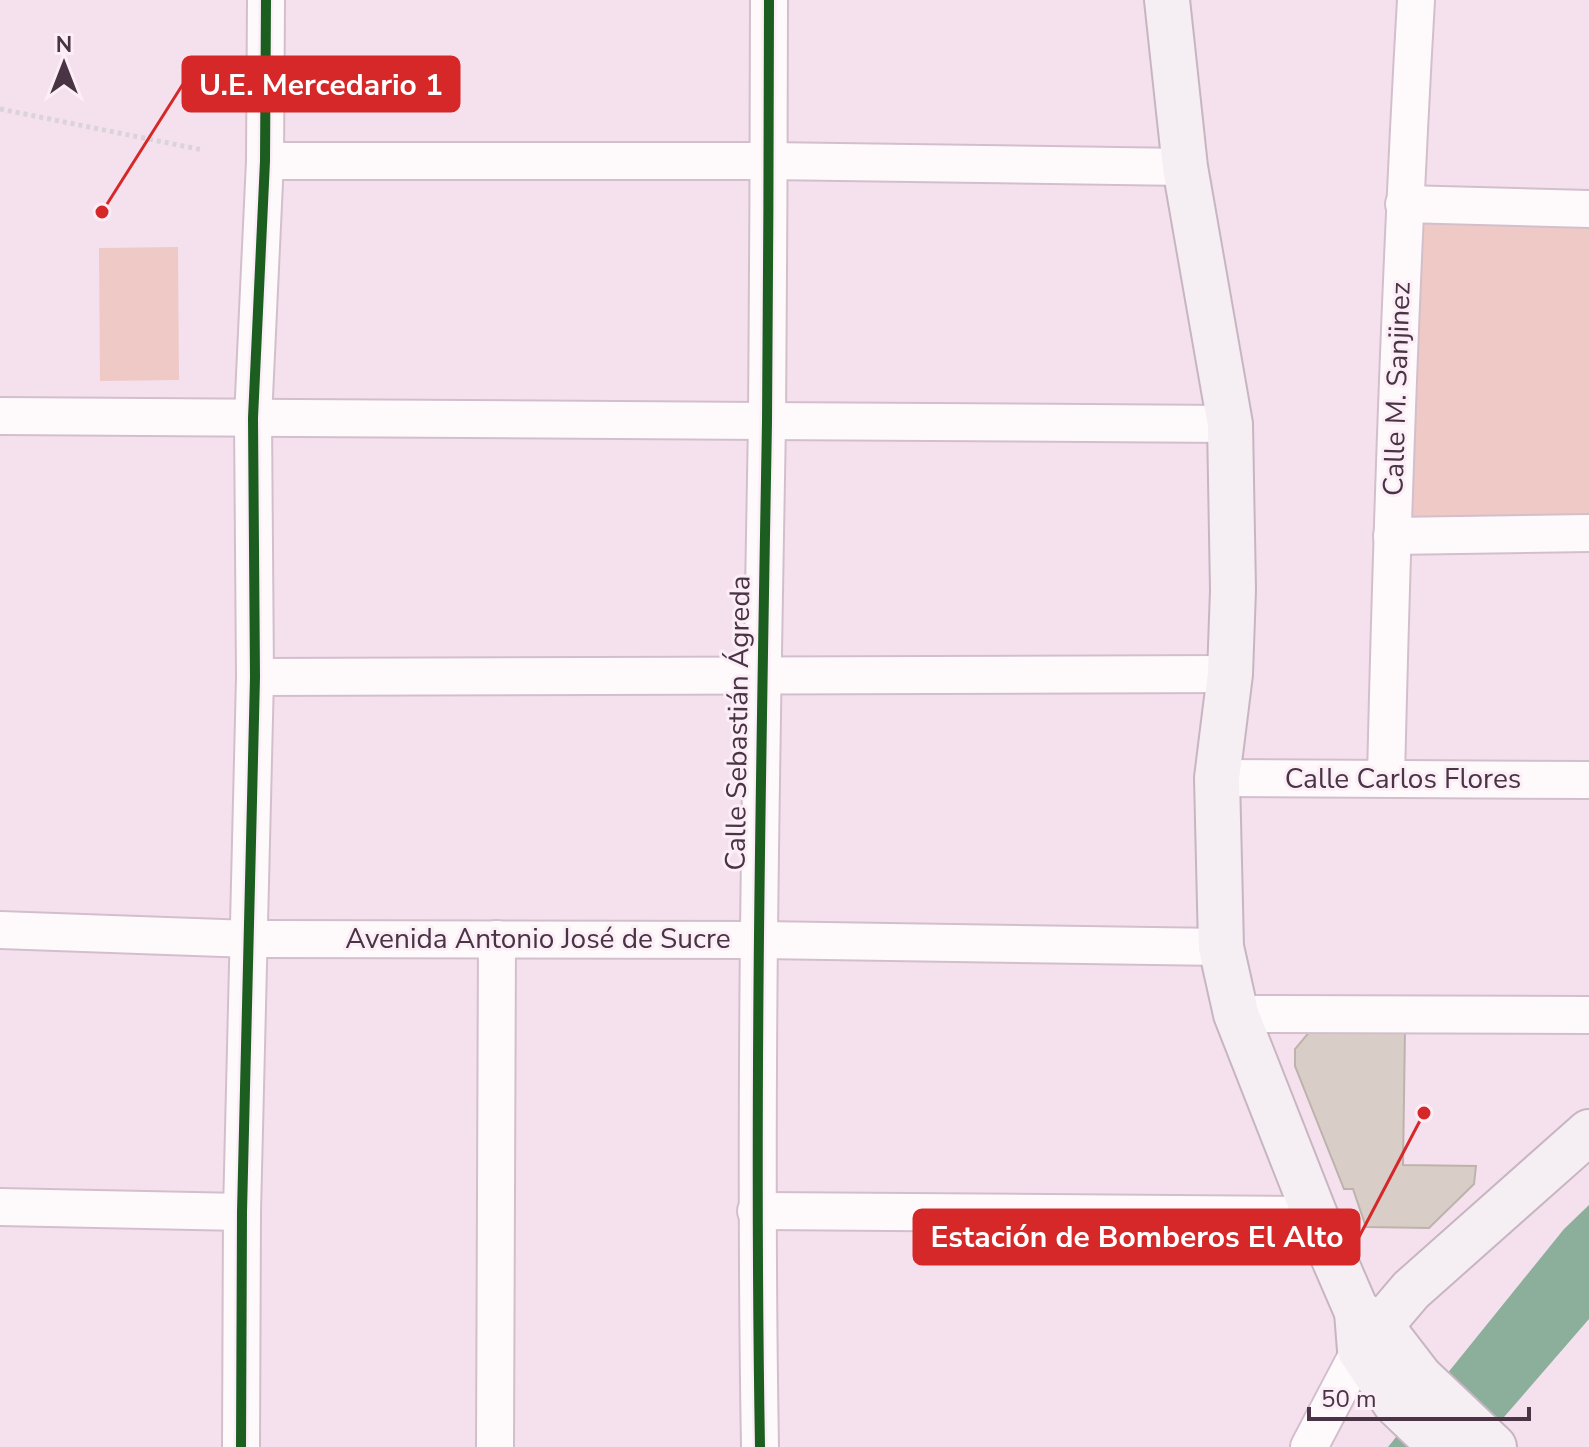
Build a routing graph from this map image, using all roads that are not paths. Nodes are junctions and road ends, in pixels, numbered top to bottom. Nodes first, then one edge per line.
1 (266, 0) edge
2 (769, 0) edge
3 (1167, 0) edge
4 (1416, 0) edge
5 (265, 161) junction
6 (768, 161) junction
7 (1185, 167) junction
8 (1404, 204) junction
9 (1589, 209) edge
10 (0, 416) edge
11 (253, 418) junction
12 (767, 420) junction
13 (1230, 424) junction
14 (1589, 533) edge
15 (1392, 536) junction
16 (1230, 674) junction
17 (255, 677) junction
18 (761, 677) junction
19 (1217, 778) junction
20 (1386, 778) junction
21 (1589, 780) edge
22 (0, 930) edge
23 (250, 939) junction
24 (497, 939) junction
25 (759, 940) junction
26 (1221, 947) junction
27 (1236, 1014) junction
28 (1589, 1015) edge
29 (1589, 1132) edge
30 (0, 1207) edge
31 (756, 1211) junction
32 (242, 1212) junction
33 (1315, 1215) junction
34 (1366, 1329) junction
35 (1407, 1390) junction
36 (241, 1447) edge
37 (495, 1447) edge
38 (760, 1447) edge
39 (1309, 1447) edge
40 (1441, 1447) edge
41 (1494, 1447) edge

1 - 5 street
2 - 6 street, Calle Sebastián Ágreda
3 - 7 main road
4 - 8 street, Calle M. Sanjinez
5 - 6 street
5 - 11 street
6 - 7 street
6 - 12 street, Calle Sebastián Ágreda
7 - 13 main road
8 - 9 street
8 - 15 street, Calle M. Sanjinez
10 - 11 street
11 - 12 street
11 - 17 street
12 - 13 street
12 - 18 street, Calle Sebastián Ágreda
13 - 16 main road
14 - 15 street
15 - 20 street, Calle M. Sanjinez
16 - 18 street
16 - 19 main road
17 - 18 street
17 - 23 street
18 - 25 street, Calle Sebastián Ágreda
19 - 20 street, Calle Carlos Flores
19 - 26 main road
20 - 21 street, Calle Carlos Flores
22 - 23 street, Avenida Antonio José de Sucre
23 - 24 street, Avenida Antonio José de Sucre
23 - 32 street
24 - 25 street, Avenida Antonio José de Sucre
24 - 37 street
25 - 26 street, Avenida Antonio José de Sucre
25 - 31 street, Calle Sebastián Ágreda
26 - 27 main road
27 - 28 street
27 - 33 main road
29 - 34 main road
30 - 32 street
31 - 33 street
31 - 38 street, Calle Sebastián Ágreda
32 - 36 street
33 - 34 main road
34 - 35 main road
34 - 39 street
35 - 40 main road
35 - 41 main road

